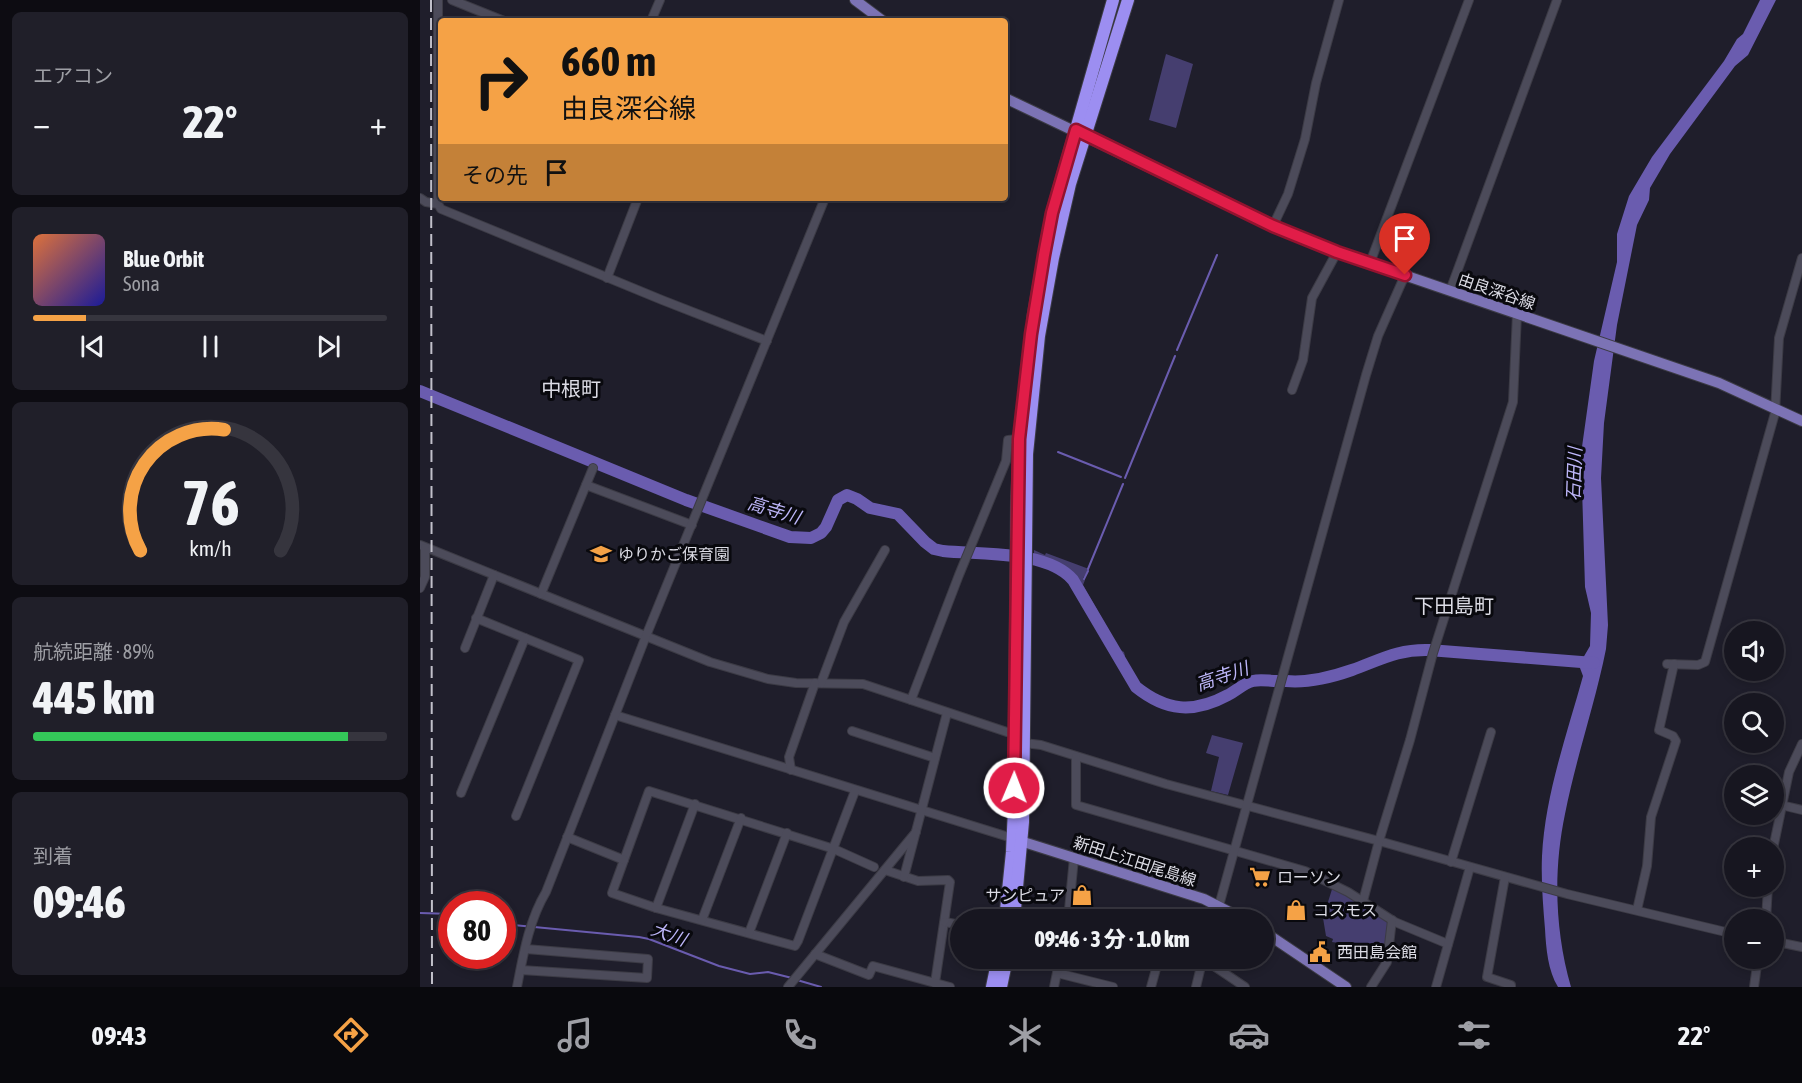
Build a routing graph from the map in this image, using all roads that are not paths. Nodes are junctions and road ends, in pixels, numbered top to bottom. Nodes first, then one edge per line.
1 (438, 0) edge
2 (452, 0) edge
3 (660, 0) edge
4 (855, 0) edge
5 (1113, 0) edge
6 (1128, 0) edge
7 (1339, 0) edge
8 (1469, 0) edge
9 (1557, 0) edge
10 (497, 18) edge
11 (652, 18) edge
12 (879, 18) edge
13 (1008, 99) edge
14 (1081, 133) junction
15 (420, 198) edge
16 (637, 201) edge
17 (824, 201) edge
18 (438, 204) junction
19 (1273, 226) junction
20 (1337, 252) junction
21 (1802, 258) edge
22 (1370, 263) junction
23 (1405, 275) junction
24 (607, 278) junction
25 (1450, 291) junction
26 (1517, 314) junction
27 (767, 341) junction
28 (1292, 390) dead end
29 (1775, 408) junction
30 (1802, 421) edge
31 (1019, 439) junction
32 (593, 468) dead end
33 (586, 485) junction
34 (692, 525) junction
35 (422, 547) edge
36 (885, 550) dead end
37 (1021, 558) junction
38 (494, 575) junction
39 (420, 588) edge
40 (541, 594) junction
41 (476, 618) junction
42 (646, 636) junction
43 (525, 638) junction
44 (465, 648) dead end
45 (818, 683) junction
46 (911, 700) junction
47 (947, 713) junction
48 (615, 715) junction
49 (852, 731) dead end
50 (1491, 732) dead end
51 (1015, 733) junction
52 (1024, 743) junction
53 (1802, 744) edge
54 (1076, 757) junction
55 (935, 758) junction
56 (791, 770) junction
57 (855, 791) junction
58 (461, 793) dead end
59 (1784, 793) edge
60 (695, 804) junction
61 (1247, 805) junction
62 (1784, 806) edge
63 (921, 810) junction
64 (1802, 810) edge
65 (516, 816) dead end
66 (741, 818) junction
67 (916, 832) junction
68 (787, 833) junction
69 (567, 837) junction
70 (1017, 840) junction
71 (1379, 841) junction
72 (834, 849) junction
73 (1234, 852) junction
74 (1074, 858) junction
75 (624, 860) junction
76 (1451, 862) junction
77 (874, 867) dead end
78 (1470, 867) junction
79 (885, 870) junction
80 (904, 877) junction
81 (1505, 877) junction
82 (1363, 901) junction
83 (1219, 906) junction
84 (656, 908) junction
85 (1007, 909) edge
86 (1014, 909) edge
87 (1071, 909) edge
88 (1218, 909) edge
89 (1225, 909) edge
90 (1637, 910) junction
91 (702, 920) junction
92 (1392, 920) junction
93 (945, 922) junction
94 (950, 923) edge
95 (1724, 932) edge
96 (749, 933) junction
97 (1274, 938) edge
98 (1448, 944) junction
99 (1784, 944) edge
100 (1802, 947) edge
101 (526, 949) junction
102 (815, 954) junction
103 (996, 969) edge
104 (1005, 969) edge
105 (1058, 969) edge
106 (1156, 969) edge
107 (1200, 969) edge
108 (1218, 969) edge
109 (1756, 969) edge
110 (521, 970) junction
111 (1057, 973) junction
112 (935, 983) junction
113 (517, 987) edge
114 (788, 987) edge
115 (950, 987) edge
116 (992, 987) edge
117 (1001, 987) edge
118 (1054, 987) edge
119 (1113, 987) edge
120 (1151, 987) edge
121 (1196, 987) edge
122 (1245, 987) edge
123 (1346, 987) edge
124 (1371, 987) edge
125 (1436, 987) edge
126 (1511, 987) edge
127 (1754, 987) edge

1 - 18 street
2 - 10 street
3 - 11 street
4 - 12 main road
5 - 14 highway
6 - 14 highway
7 - 19 street
8 - 22 street
9 - 25 street
13 - 14 main road, 由良深谷線
14 - 19 main road, 由良深谷線
14 - 31 highway
14 - 37 highway
15 - 18 street
16 - 24 street
17 - 27 street
18 - 24 street
19 - 20 main road, 由良深谷線
20 - 22 main road, 由良深谷線
20 - 28 street
21 - 29 street
22 - 23 main road, 由良深谷線
23 - 25 main road, 由良深谷線
23 - 61 street
24 - 27 street
25 - 26 main road, 由良深谷線
26 - 29 main road, 由良深谷線
26 - 71 street
27 - 34 street
29 - 30 main road
29 - 90 street
31 - 37 highway
31 - 46 street
32 - 33 street
33 - 34 street
33 - 40 street
34 - 42 street
35 - 38 street
35 - 39 street
36 - 45 street
37 - 51 highway
37 - 52 highway
38 - 40 street
38 - 41 street
40 - 42 street
41 - 43 street
41 - 44 street
42 - 45 street
42 - 48 street
43 - 58 street
43 - 65 street
45 - 46 street
45 - 56 street
46 - 47 street
47 - 51 street
47 - 55 street
48 - 56 street
48 - 69 street
49 - 55 street
50 - 76 street
51 - 70 highway
52 - 54 street
52 - 70 highway
53 - 59 street
54 - 61 street
54 - 73 street
55 - 63 street
56 - 57 street
57 - 63 street
57 - 72 street
60 - 66 street
60 - 75 street
60 - 84 street
61 - 71 street
61 - 73 street
62 - 64 street
63 - 67 street
63 - 70 street
66 - 68 street
66 - 91 street
67 - 79 street
67 - 80 street
68 - 72 street
68 - 96 street
69 - 75 street
69 - 101 street
70 - 74 main road, 新田上江田尾島線
70 - 85 highway
70 - 86 highway
71 - 76 street
71 - 82 street
72 - 77 street
72 - 96 street
73 - 82 street
73 - 83 street
74 - 83 main road, 新田上江田尾島線
74 - 87 street
75 - 84 street
76 - 78 street
78 - 81 street
78 - 98 street
79 - 80 street
79 - 102 street
80 - 93 street
81 - 90 street
81 - 126 street
82 - 92 street
83 - 88 street
83 - 89 main road, 新田上江田尾島線
84 - 91 street
90 - 95 street
91 - 96 street
92 - 98 street
92 - 124 street
93 - 94 street
93 - 112 street
97 - 123 main road
98 - 125 street
99 - 100 street
101 - 110 street
101 - 110 street
102 - 112 street
102 - 114 street
103 - 116 highway
104 - 117 highway
105 - 111 street
106 - 120 street
107 - 121 street
108 - 122 street
109 - 127 street
110 - 113 street
111 - 118 street
111 - 119 street
112 - 115 street

